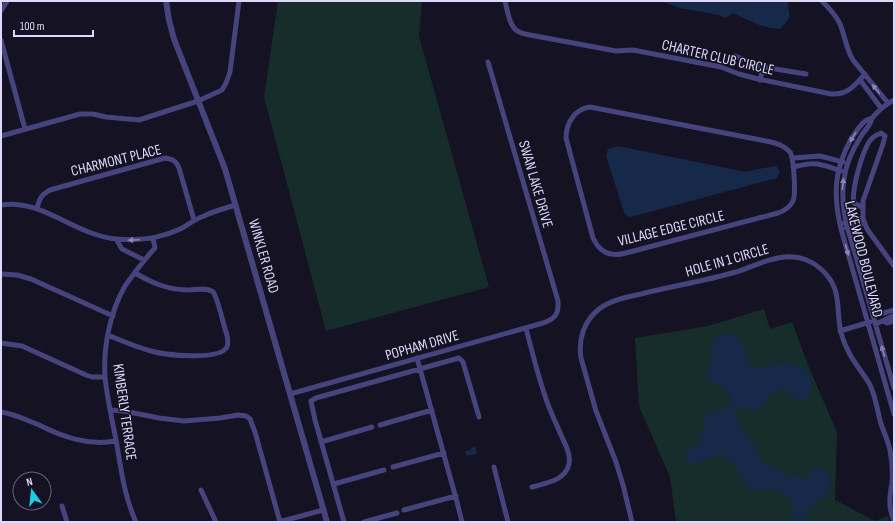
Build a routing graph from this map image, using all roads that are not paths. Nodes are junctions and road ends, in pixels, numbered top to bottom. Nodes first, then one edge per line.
1 (8, 1) edge
2 (166, 1) edge
3 (239, 1) edge
4 (505, 1) edge
5 (822, 1) edge
6 (1, 11) edge
7 (1, 40) edge
8 (735, 56) dead end
9 (488, 62) dead end
10 (763, 67) junction
11 (806, 74) dead end
12 (865, 74) junction
13 (760, 80) junction
14 (860, 80) junction
15 (894, 100) edge
16 (198, 101) junction
17 (888, 103) junction
18 (881, 108) junction
19 (872, 118) junction
20 (25, 129) junction
21 (1, 136) edge
22 (811, 156) junction
23 (793, 158) junction
24 (841, 162) junction
25 (811, 164) junction
26 (847, 164) junction
27 (793, 167) junction
28 (838, 170) junction
29 (845, 172) junction
30 (1, 205) edge
31 (236, 205) junction
32 (863, 208) junction
33 (37, 209) junction
34 (194, 220) junction
35 (863, 221) junction
36 (847, 225) junction
37 (840, 227) junction
38 (153, 238) junction
39 (116, 239) junction
40 (144, 260) junction
41 (894, 266) edge
42 (135, 272) junction
43 (1, 274) edge
44 (894, 310) edge
45 (884, 313) junction
46 (557, 314) joint
47 (113, 316) junction
48 (894, 316) edge
49 (874, 320) junction
50 (884, 320) junction
51 (894, 321) edge
52 (868, 323) junction
53 (526, 328) junction
54 (840, 331) junction
55 (108, 335) junction
56 (1, 343) edge
57 (417, 358) junction
58 (420, 369) junction
59 (105, 377) junction
60 (894, 388) edge
61 (290, 394) junction
62 (892, 398) edge
63 (110, 410) junction
64 (432, 410) junction
65 (1, 412) edge
66 (894, 414) edge
67 (479, 416) dead end
68 (380, 425) dead end
69 (372, 427) dead end
70 (116, 441) junction
71 (321, 442) junction
72 (444, 453) junction
73 (393, 467) dead end
74 (494, 468) dead end
75 (384, 470) dead end
76 (334, 484) junction
77 (532, 487) dead end
78 (201, 490) dead end
79 (456, 496) junction
80 (62, 506) dead end
81 (323, 510) junction
82 (404, 510) dead end
83 (397, 512) dead end
84 (894, 520) edge
85 (67, 522) edge
86 (136, 522) edge
87 (216, 522) edge
88 (279, 522) edge
89 (326, 522) edge
90 (344, 522) edge
91 (364, 522) edge
92 (462, 522) edge
93 (508, 522) edge
94 (632, 522) edge

1 - 6 street
2 - 16 street, WINKLER ROAD
3 - 16 street
4 - 13 street, CHARTER CLUB CIRCLE
5 - 12 street
7 - 20 street
8 - 10 street
9 - 46 street, SWAN LAKE DRIVE
10 - 11 street
10 - 13 street
12 - 14 street, CHARTER CLUB CIRCLE
17 -> 12 street
13 - 14 street, CHARTER CLUB CIRCLE
14 - 18 street
15 - 17 street, LAKEWOOD BOULEVARD
16 - 20 street
16 - 31 street, WINKLER ROAD
17 - 18 street, LAKEWOOD BOULEVARD
18 - 19 street, LAKEWOOD BOULEVARD
19 -> 24 street, LAKEWOOD BOULEVARD
19 - 26 street, LAKEWOOD BOULEVARD
20 - 21 street
22 - 23 street
22 - 24 street
22 - 25 street
23 - 27 street, VILLAGE EDGE CIRCLE
23 - 27 street, VILLAGE EDGE CIRCLE
24 - 26 street
24 - 28 street, LAKEWOOD BOULEVARD
25 - 27 street
25 - 28 street
26 - 29 street, LAKEWOOD BOULEVARD
28 - 29 street
28 - 37 street, LAKEWOOD BOULEVARD
36 -> 29 street, LAKEWOOD BOULEVARD
30 - 33 street
31 - 34 street
31 - 61 street, WINKLER ROAD
32 - 32 street
32 - 35 street
33 - 34 street, CHARMONT PLACE
33 - 39 street
34 - 38 street
35 - 36 street
35 - 41 street
36 - 37 street
36 - 49 street, LAKEWOOD BOULEVARD
37 -> 52 street, LAKEWOOD BOULEVARD
38 -> 39 street
38 - 40 street, KIMBERLY TERRACE
39 - 40 street
40 - 42 street, KIMBERLY TERRACE
42 - 47 street, KIMBERLY TERRACE
42 - 55 street
43 - 47 street
44 - 45 street
45 - 49 street
45 - 50 street
46 - 53 street, POPHAM DRIVE
47 - 55 street, KIMBERLY TERRACE
48 - 50 street
49 - 50 street
49 - 52 street
60 -> 49 street, LAKEWOOD BOULEVARD
50 - 51 street
52 - 54 street
52 - 62 street, LAKEWOOD BOULEVARD
53 - 57 street, POPHAM DRIVE
53 - 77 street
54 - 84 street, HOLE IN 1 CIRCLE
54 - 94 street, HOLE IN 1 CIRCLE
55 - 59 street, KIMBERLY TERRACE
56 - 59 street
57 - 58 street
57 - 61 street, POPHAM DRIVE
58 - 64 street
58 - 67 street
58 - 71 street
59 - 63 street, KIMBERLY TERRACE
61 - 81 street, WINKLER ROAD
62 - 66 street, LAKEWOOD BOULEVARD
63 - 70 street, KIMBERLY TERRACE
63 - 88 street
64 - 68 street
64 - 72 street
65 - 70 street
69 - 71 street
70 - 86 street, KIMBERLY TERRACE
71 - 76 street
72 - 73 street
72 - 79 street
74 - 93 street
75 - 76 street
76 - 90 street
78 - 87 street
79 - 82 street
79 - 92 street
80 - 85 street
81 - 88 street
81 - 89 street, WINKLER ROAD
83 - 91 street

